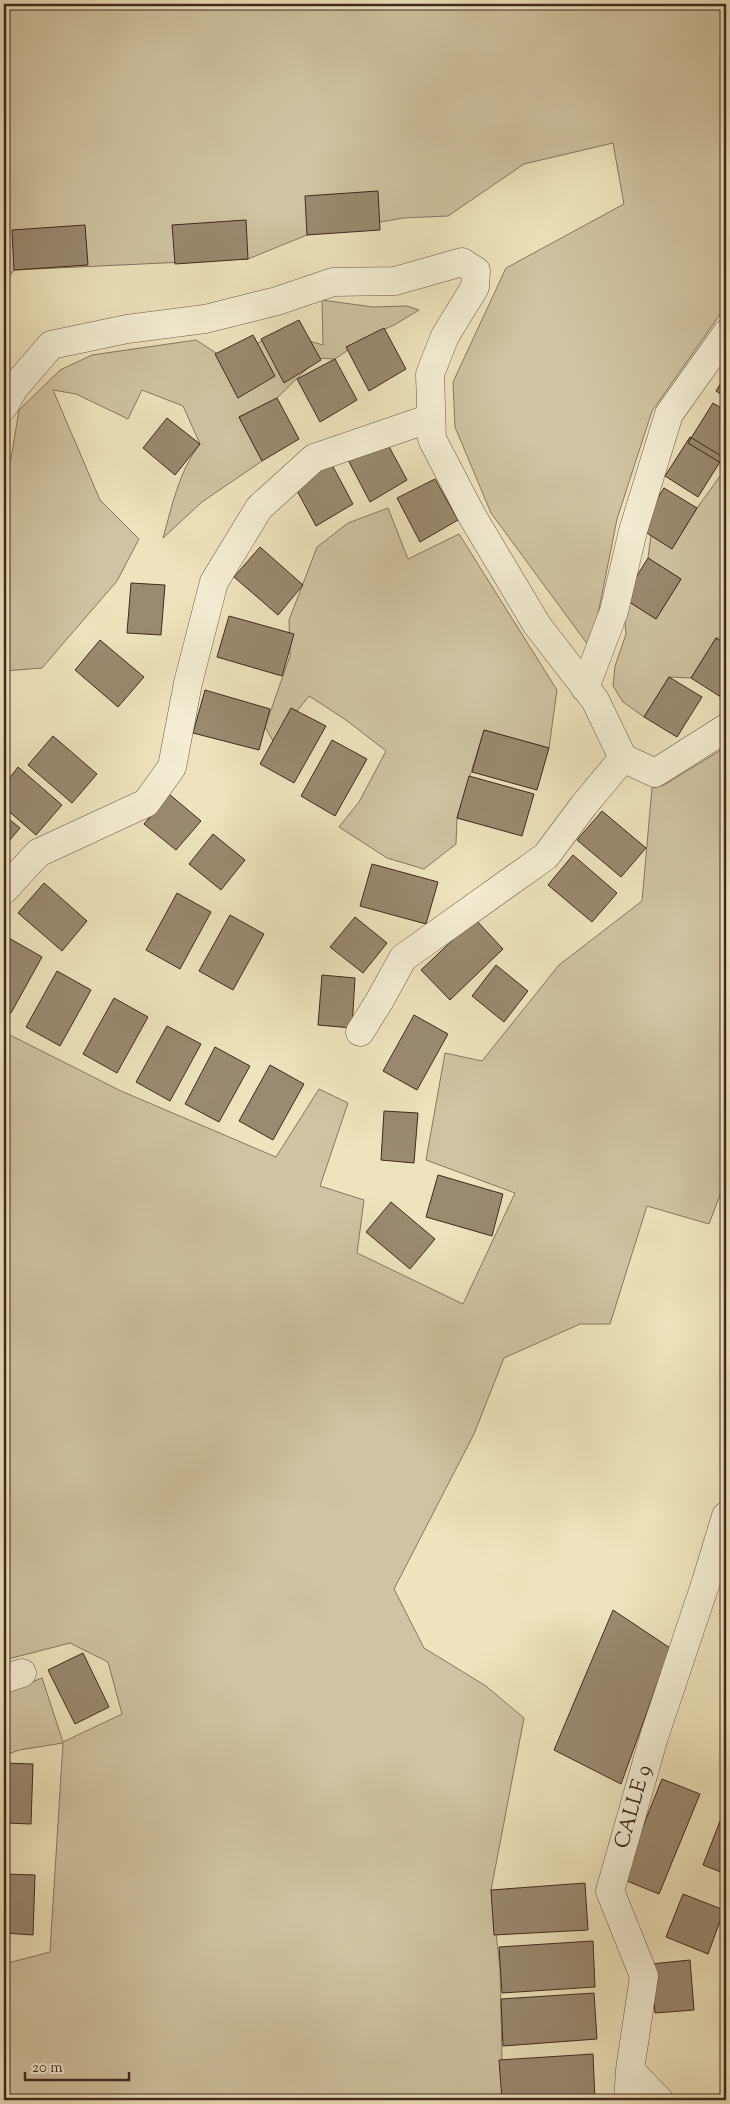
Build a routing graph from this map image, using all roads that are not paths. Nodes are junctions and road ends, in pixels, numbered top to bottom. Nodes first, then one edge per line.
1 (726, 334) edge
2 (4, 406) edge
3 (431, 418) junction
4 (585, 688) junction
5 (726, 728) edge
6 (623, 758) junction
7 (4, 890) edge
8 (360, 1032) dead end
9 (726, 1516) edge
10 (630, 2070) junction
11 (628, 2100) edge
12 (659, 2100) edge

1 - 4 street
2 - 3 street
3 - 4 street
3 - 7 street
4 - 6 street
5 - 6 street
6 - 8 street
9 - 10 street, CALLE 9
10 - 11 street, CALLE 9
10 - 12 street

